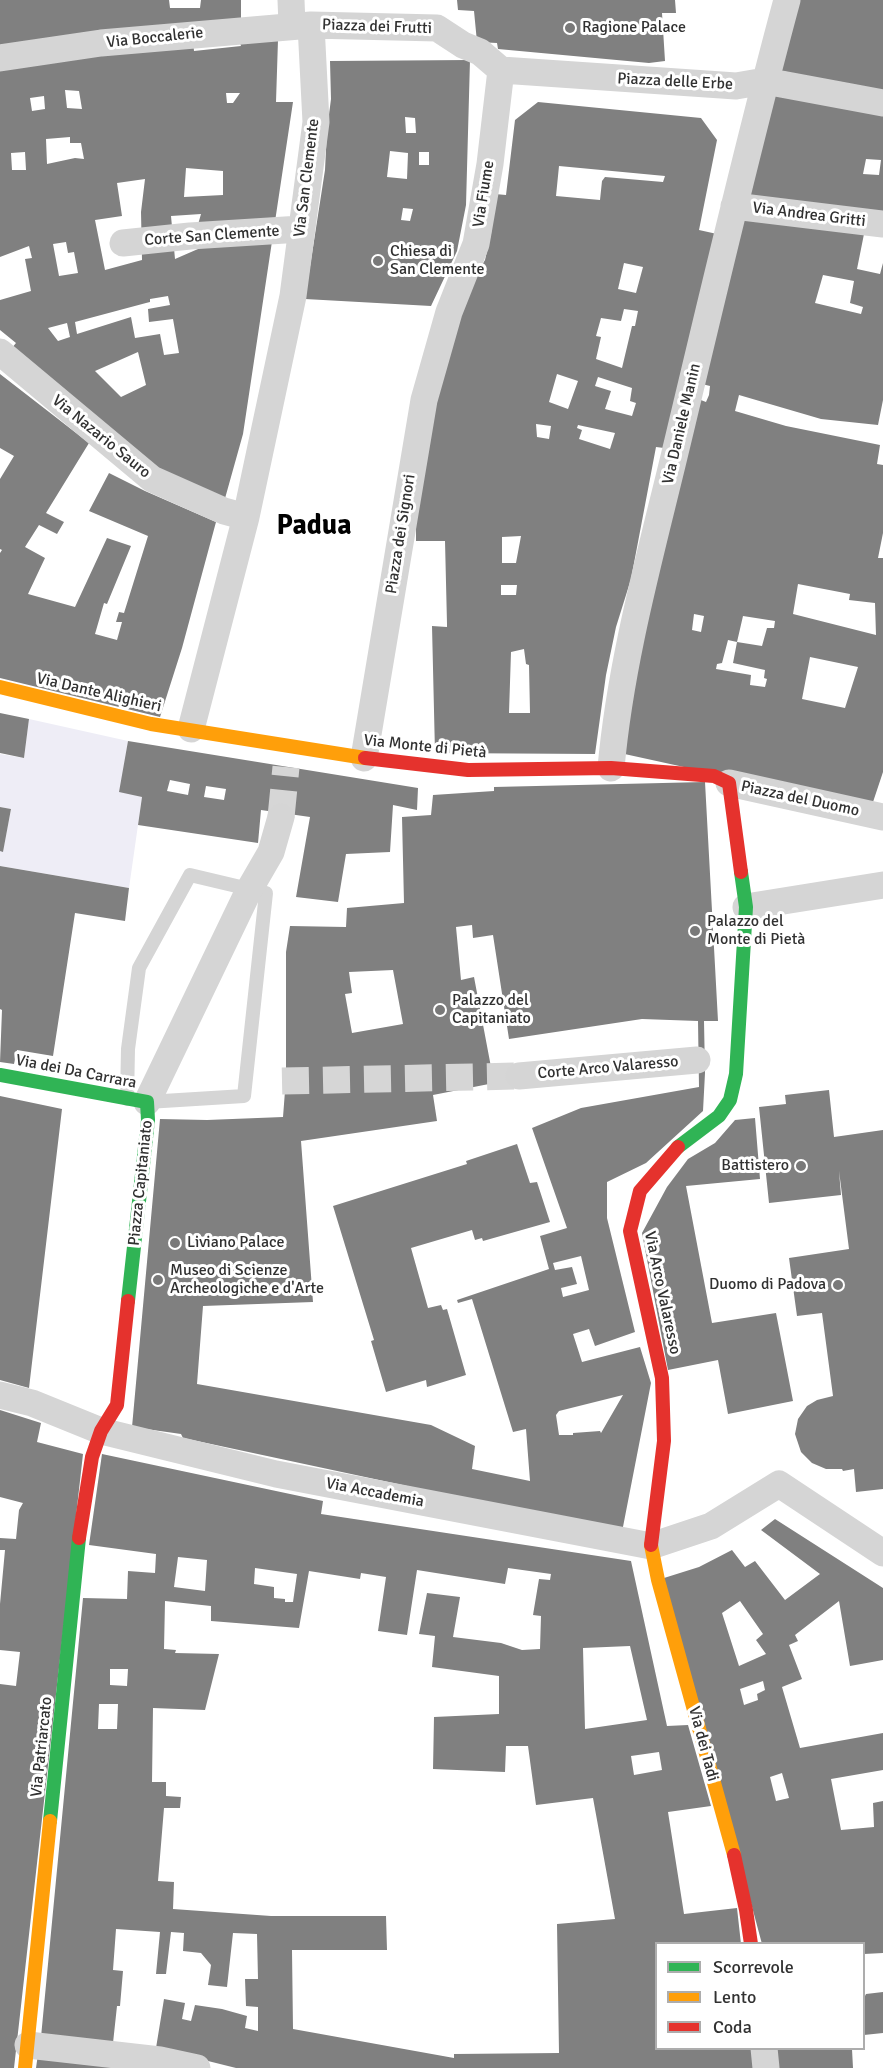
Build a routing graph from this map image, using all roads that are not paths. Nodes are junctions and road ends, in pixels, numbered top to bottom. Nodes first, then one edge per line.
1 (787, 0) edge
2 (298, 17) edge
3 (0, 58) edge
4 (501, 70) junction
5 (765, 81) junction
6 (883, 104) edge
7 (734, 206) junction
8 (883, 224) edge
9 (301, 229) junction
10 (123, 243) dead end
11 (449, 312) joint
12 (0, 352) edge
13 (246, 517) junction
14 (0, 687) edge
15 (191, 729) junction
16 (364, 758) junction
17 (611, 768) junction
18 (729, 783) junction
19 (881, 811) edge
20 (281, 817) tunnel mouth
21 (883, 885) edge
22 (249, 890) junction
23 (746, 907) junction
24 (705, 1059) dead end
25 (0, 1075) edge
26 (519, 1076) tunnel mouth
27 (137, 1100) junction
28 (0, 1395) edge
29 (101, 1431) junction
30 (651, 1546) junction
31 (883, 1553) edge
32 (751, 1942) edge
33 (764, 2050) edge
34 (26, 2056) edge
35 (197, 2068) edge
36 (766, 2068) edge

1 - 5 street
2 - 3 street, Via Boccalerie
2 - 4 street, Piazza dei Frutti
2 - 9 street, Via San Clemente
4 - 5 street, Piazza delle Erbe
4 - 11 street, Via Fiume
5 - 6 street
5 - 7 street, Via Daniele Manin
7 - 8 street, Via Andrea Gritti
7 - 17 street, Via Daniele Manin
9 - 10 street, Corte San Clemente
9 - 13 street, Via San Clemente
11 - 16 street, Piazza dei Signori
12 - 13 street, Via Nazario Sauro
13 - 15 street
14 - 15 street, Via Dante Alighieri
15 - 16 street, Via Monte di Pietà
16 - 17 street, Via Monte di Pietà
17 - 18 street, Via Monte di Pietà
18 - 19 street, Piazza del Duomo
18 - 23 street, Piazza del Duomo
20 - 22 street, Piazza Capitaniato
21 - 23 street
22 - 27 street, Piazza Capitaniato
22 - 27 lane
22 - 27 lane
23 - 30 street, Via Arco Valaresso
24 - 26 street, Corte Arco Valaresso
25 - 27 street, Via dei Da Carrara
27 - 29 street, Piazza Capitaniato
28 - 29 street, Via Accademia
29 - 30 street, Via Accademia
29 - 34 street, Via Patriarcato
30 - 31 street
30 - 32 street, Via dei Tadi
33 - 36 street
34 - 35 street

